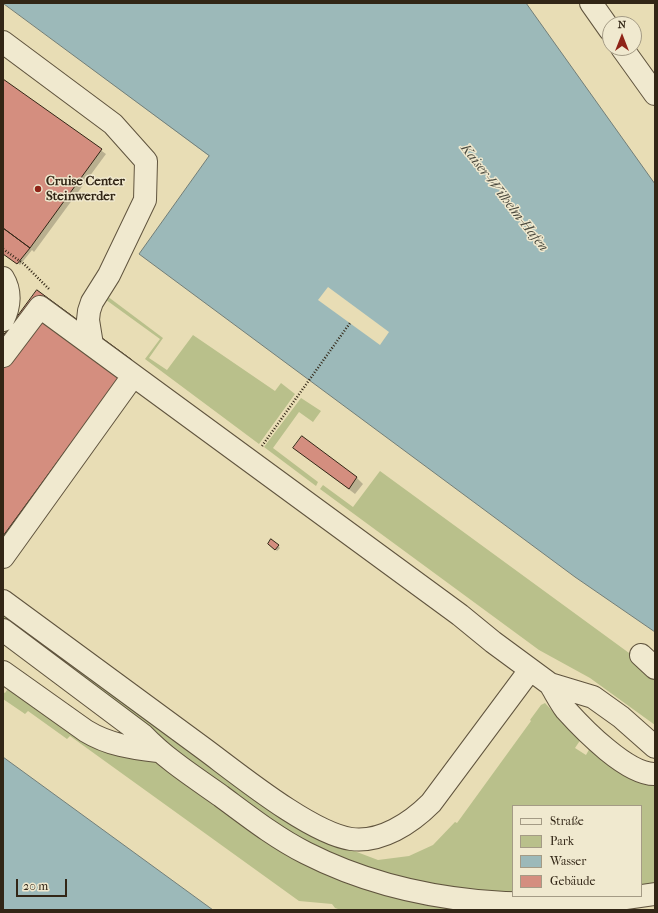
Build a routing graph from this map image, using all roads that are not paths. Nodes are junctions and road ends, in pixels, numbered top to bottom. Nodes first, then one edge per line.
1 (591, 3) edge
2 (602, 19) edge
3 (3, 42) edge
4 (628, 56) edge
5 (655, 94) edge
6 (6, 285) edge
7 (45, 298) junction
8 (3, 320) edge
9 (92, 345) junction
10 (3, 356) edge
11 (133, 376) junction
12 (3, 557) edge
13 (3, 601) edge
14 (3, 630) edge
15 (3, 646) edge
16 (3, 658) edge
17 (530, 670) junction
18 (3, 672) edge
19 (570, 700) junction
20 (651, 744) edge
21 (141, 749) junction
22 (655, 769) edge
23 (655, 774) edge
24 (655, 894) edge
25 (642, 897) edge
26 (642, 897) edge

1 - 2 lane
3 - 9 lane
4 - 5 lane
6 - 7 lane
6 - 8 lane
7 - 9 lane
7 - 10 lane
9 - 11 lane
11 - 12 lane
11 - 17 lane
13 - 17 lane
14 - 21 lane
15 - 21 lane
16 - 21 lane
17 - 19 lane
18 - 21 lane
19 - 20 lane
19 - 22 lane
19 - 23 lane
21 - 25 lane
24 - 26 lane

